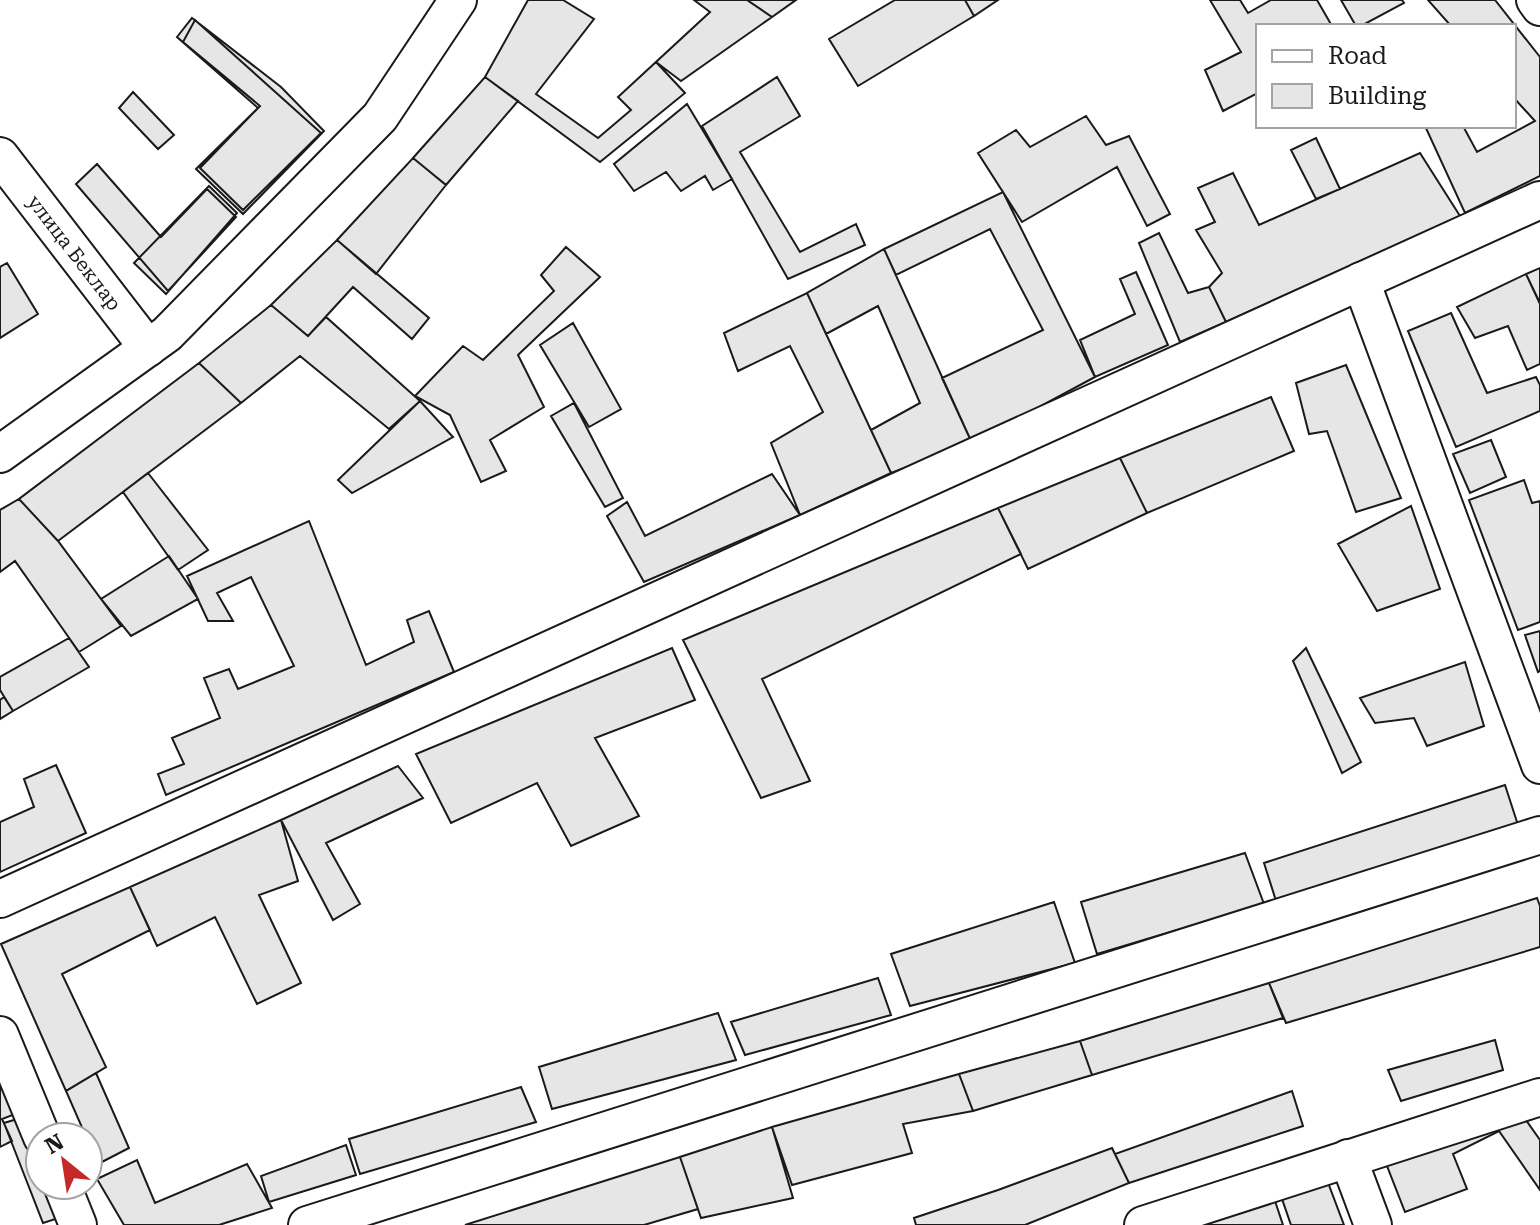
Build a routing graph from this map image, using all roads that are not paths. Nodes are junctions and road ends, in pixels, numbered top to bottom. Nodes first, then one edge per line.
1 (458, 0) edge
2 (1535, 0) edge
3 (1540, 7) edge
4 (0, 156) edge
5 (1540, 200) edge
6 (1361, 281) junction
7 (148, 348) junction
8 (0, 454) edge
9 (1540, 765) edge
10 (1540, 835) edge
11 (0, 899) edge
12 (0, 1035) edge
13 (1540, 1097) edge
14 (35, 1121) edge
15 (1348, 1158) junction
16 (68, 1201) edge
17 (78, 1225) edge
18 (307, 1225) edge
19 (1143, 1225) edge
20 (1373, 1225) edge

1 - 7 street
2 - 3 street
4 - 7 street, улица Беклар
5 - 6 street
6 - 9 street
6 - 11 street
7 - 8 street
10 - 18 street
12 - 14 street
13 - 15 street
15 - 19 street
15 - 20 street
16 - 17 street

